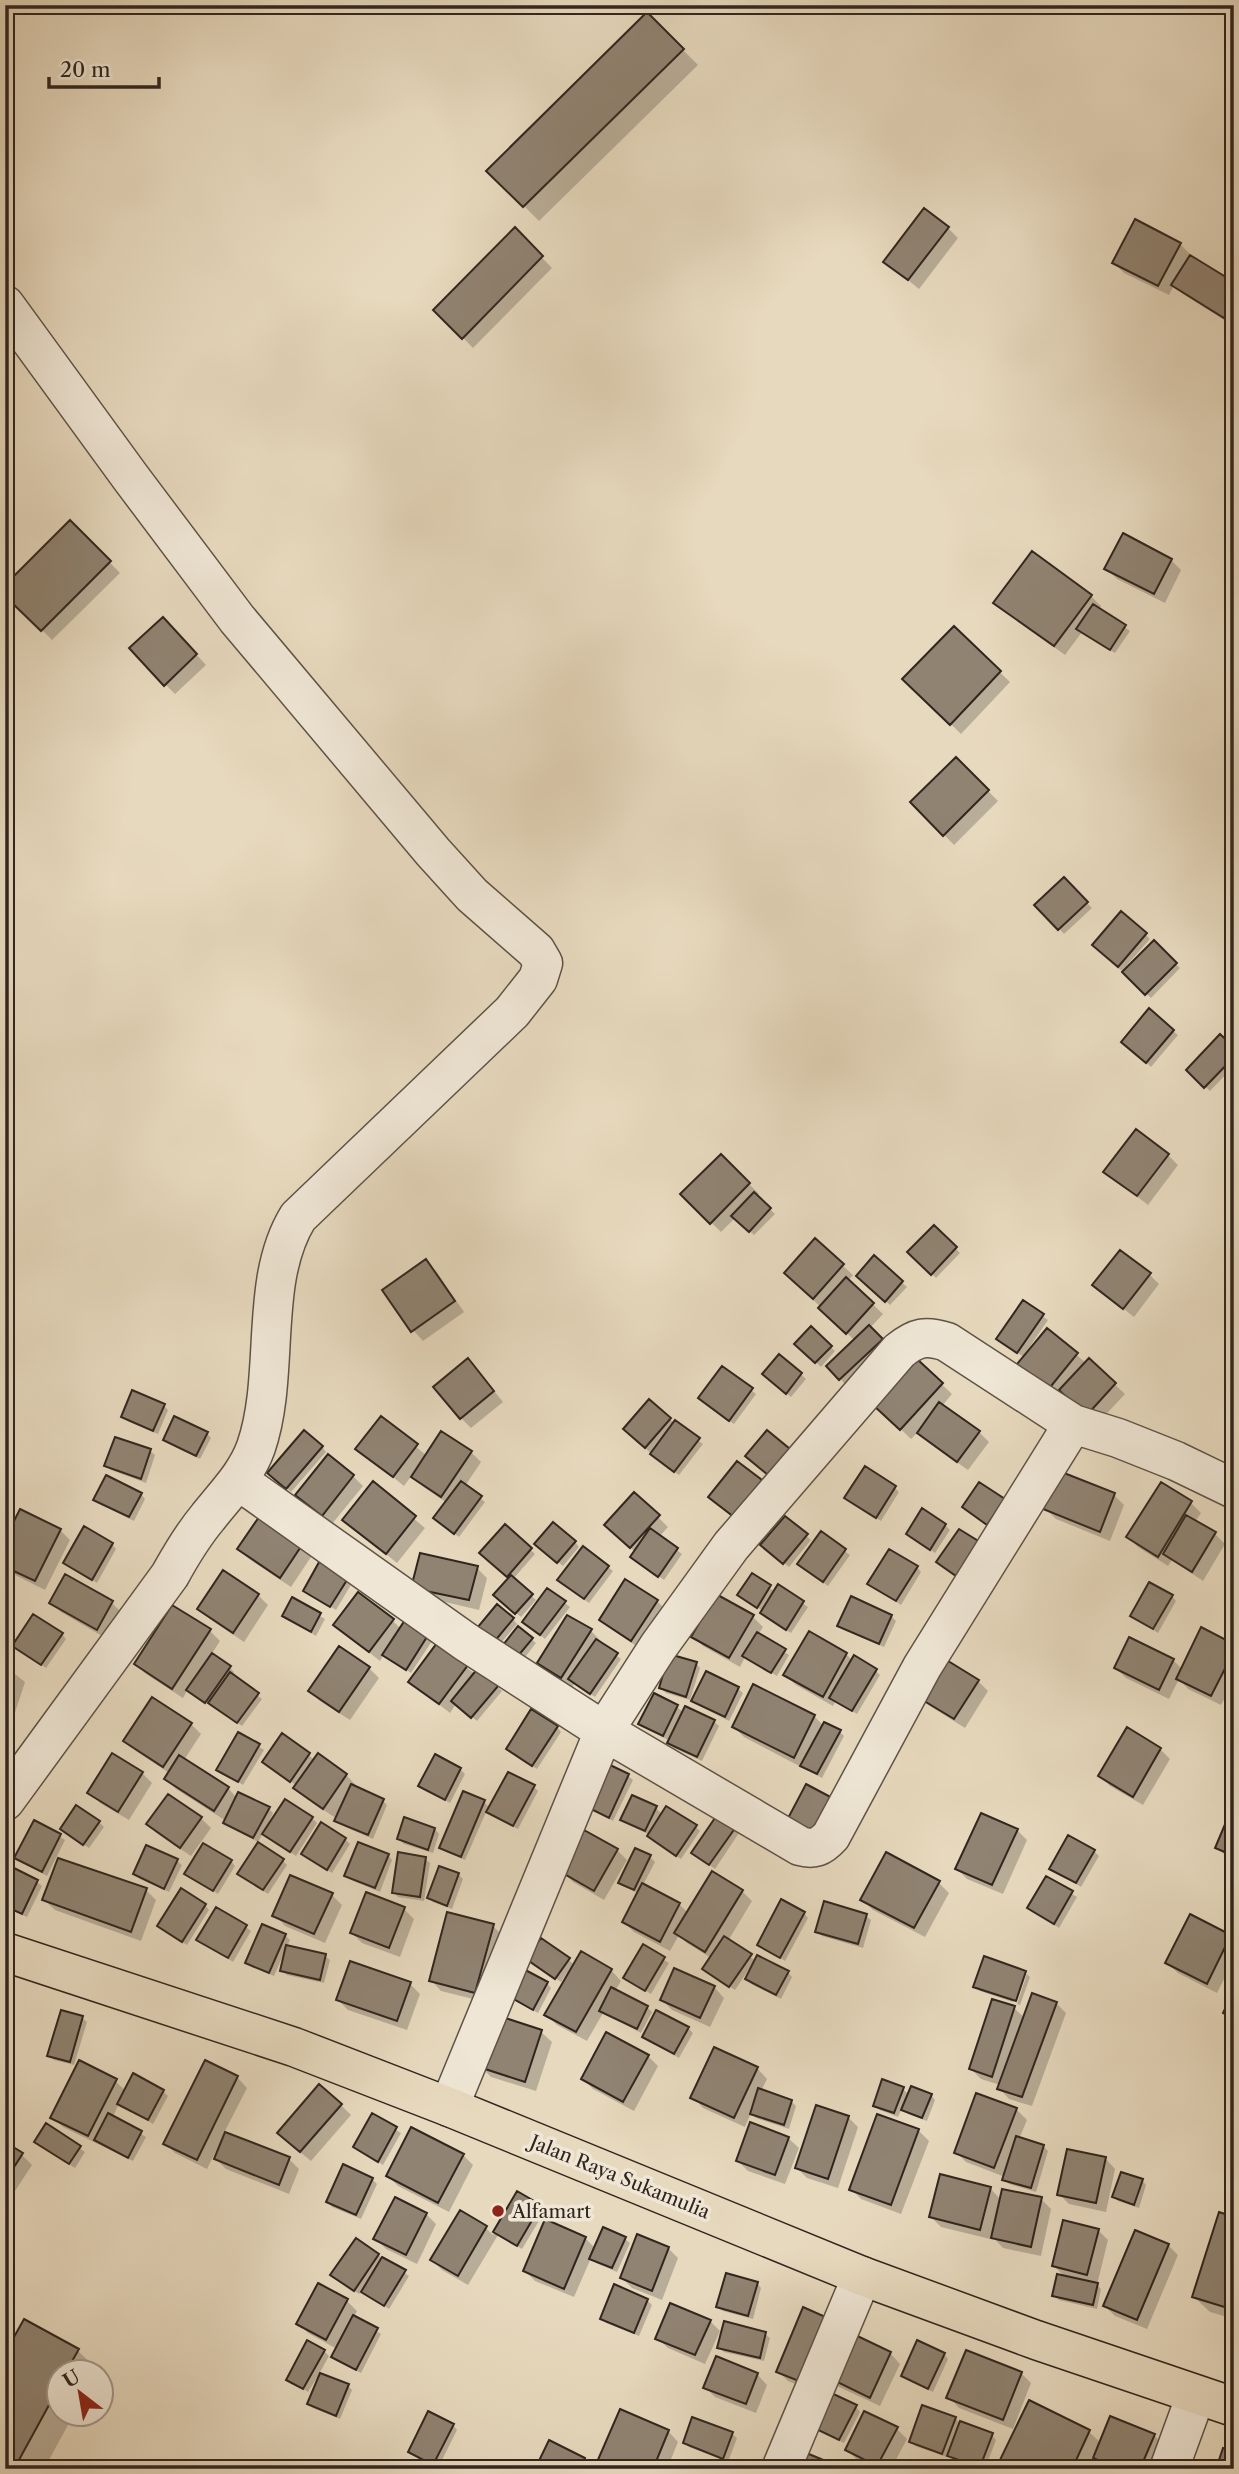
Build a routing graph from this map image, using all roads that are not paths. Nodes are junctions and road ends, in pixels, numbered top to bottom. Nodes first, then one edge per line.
1 (5, 305) edge
2 (1073, 1424) junction
3 (239, 1481) junction
4 (1234, 1489) edge
5 (604, 1731) junction
6 (5, 1801) edge
7 (5, 1952) edge
8 (450, 2107) junction
9 (862, 2276) junction
10 (1196, 2395) junction
11 (1234, 2407) edge
12 (781, 2469) edge
13 (1169, 2469) edge

1 - 3 street
2 - 4 street
2 - 5 street
2 - 5 street
3 - 5 street
3 - 6 street
5 - 8 street
7 - 8 main road, Jalan Raya Sukamulia
8 - 9 main road, Jalan Raya Sukamulia
9 - 10 main road, Jalan Raya Sukamulia
9 - 12 street
10 - 11 main road, Jalan Raya Sukamulia
10 - 13 street

